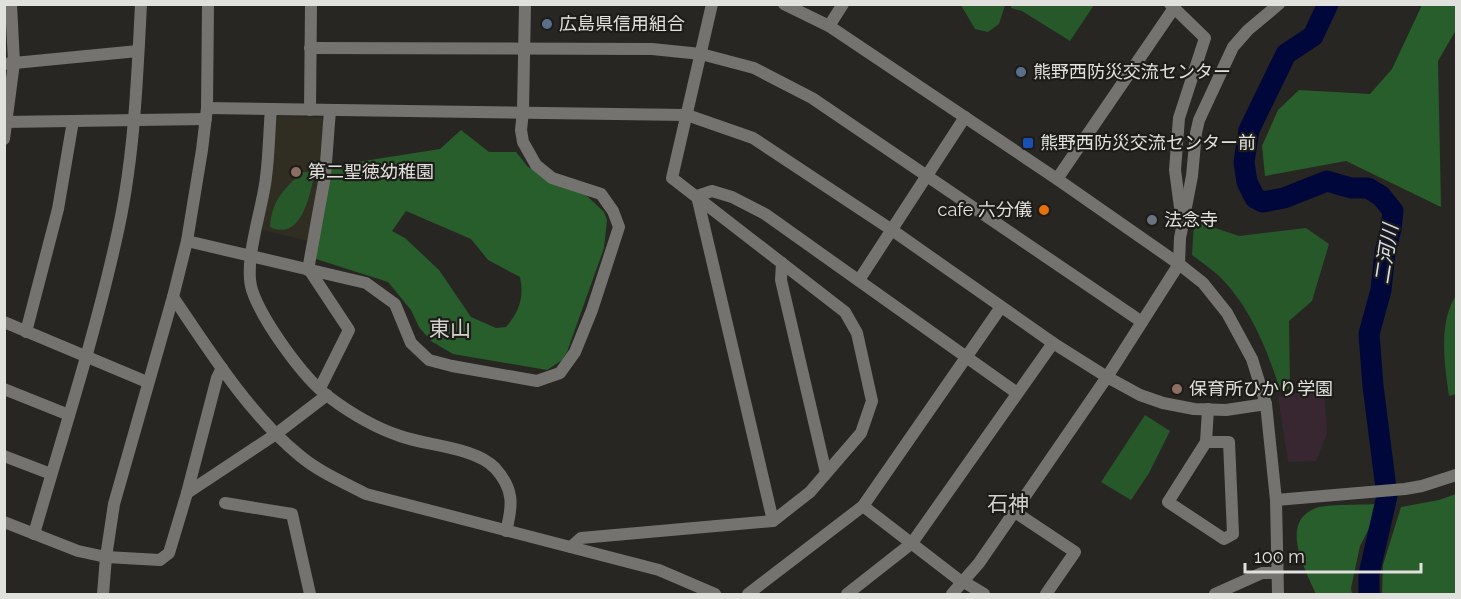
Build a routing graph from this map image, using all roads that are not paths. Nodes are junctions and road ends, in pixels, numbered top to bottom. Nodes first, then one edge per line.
1 (11, 4) edge
2 (141, 4) edge
3 (207, 4) edge
4 (311, 4) edge
5 (525, 4) edge
6 (712, 4) edge
7 (784, 4) edge
8 (843, 4) edge
9 (1279, 4) edge
10 (1172, 6) edge
11 (829, 26) junction
12 (310, 48) junction
13 (524, 49) junction
14 (138, 51) junction
15 (701, 54) junction
16 (9, 64) edge
17 (271, 109) junction
18 (310, 110) junction
19 (330, 110) junction
20 (523, 111) junction
21 (207, 113) junction
22 (687, 115) junction
23 (965, 117) junction
24 (135, 120) junction
25 (73, 121) junction
26 (6, 122) edge
27 (4, 139) edge
28 (927, 176) junction
29 (1057, 179) junction
30 (697, 196) junction
31 (1182, 222) junction
32 (892, 230) junction
33 (187, 241) junction
34 (251, 256) junction
35 (782, 263) junction
36 (1179, 264) junction
37 (309, 270) junction
38 (859, 280) junction
39 (173, 297) junction
40 (1001, 307) junction
41 (4, 322) edge
42 (1142, 322) junction
43 (26, 332) junction
44 (1053, 343) junction
45 (967, 356) junction
46 (86, 357) junction
47 (222, 368) junction
48 (1107, 377) junction
49 (147, 382) junction
50 (4, 389) edge
51 (323, 392) junction
52 (1017, 393) junction
53 (1266, 404) junction
54 (1208, 410) junction
55 (69, 415) junction
56 (276, 434) junction
57 (1206, 442) junction
58 (4, 456) edge
59 (826, 473) junction
60 (51, 474) junction
61 (1456, 475) edge
62 (187, 494) junction
63 (1276, 500) junction
64 (225, 503) dead end
65 (863, 506) junction
66 (1015, 512) junction
67 (773, 521) junction
68 (4, 522) edge
69 (506, 531) junction
70 (34, 534) junction
71 (912, 543) junction
72 (571, 547) junction
73 (106, 557) junction
74 (1278, 573) junction
75 (964, 582) junction
76 (103, 594) edge
77 (309, 594) edge
78 (715, 594) edge
79 (748, 594) edge
80 (847, 594) edge
81 (952, 594) edge
82 (984, 594) edge
83 (1047, 594) edge
84 (1215, 594) edge
85 (1278, 594) edge

1 - 16 street
2 - 14 street
3 - 21 street
4 - 12 street
5 - 13 street
6 - 15 street
7 - 11 street
8 - 11 street
9 - 31 street
10 - 29 street
10 - 31 street
11 - 23 street
12 - 13 street
12 - 18 street
13 - 15 street
13 - 20 street
14 - 16 street
14 - 24 street
15 - 22 street
15 - 28 street
16 - 26 street
17 - 18 street
17 - 21 street
17 - 34 street
18 - 19 street
19 - 20 street
19 - 37 street
20 - 22 street
20 - 37 street
21 - 24 street
21 - 33 street
22 - 30 street
22 - 32 street
23 - 28 street
23 - 29 street
24 - 25 street
24 - 46 street
25 - 26 street
25 - 43 street
26 - 27 street
28 - 32 street
28 - 42 street
29 - 36 street
30 - 35 street
30 - 38 street
30 - 67 street
31 - 36 street
32 - 38 street
32 - 40 street
33 - 34 street
33 - 39 street
34 - 37 street
34 - 51 street
35 - 59 street
35 - 59 street
36 - 42 street
36 - 53 street
37 - 51 street
38 - 45 street
39 - 47 street
39 - 49 street
40 - 44 street
40 - 45 street
41 - 43 street
42 - 48 street
43 - 46 street
44 - 48 street
44 - 52 street
45 - 52 street
45 - 65 street
46 - 49 street
46 - 55 street
47 - 56 street
47 - 62 street
48 - 54 street
48 - 66 street
49 - 73 street
50 - 55 street
51 - 56 street
51 - 69 street
52 - 71 street
53 - 54 street
53 - 63 street
54 - 57 street
55 - 60 street
56 - 62 street
56 - 69 street
57 - 57 street
58 - 60 street
59 - 67 street
60 - 70 street
61 - 63 street
62 - 73 street
63 - 74 street
64 - 77 street
65 - 71 street
65 - 79 street
66 - 75 street
66 - 83 street
67 - 72 street
68 - 70 street
69 - 72 street
70 - 73 street
71 - 75 street
71 - 80 street
72 - 78 street
73 - 76 street
74 - 84 street
74 - 85 street
75 - 81 street
75 - 82 street

